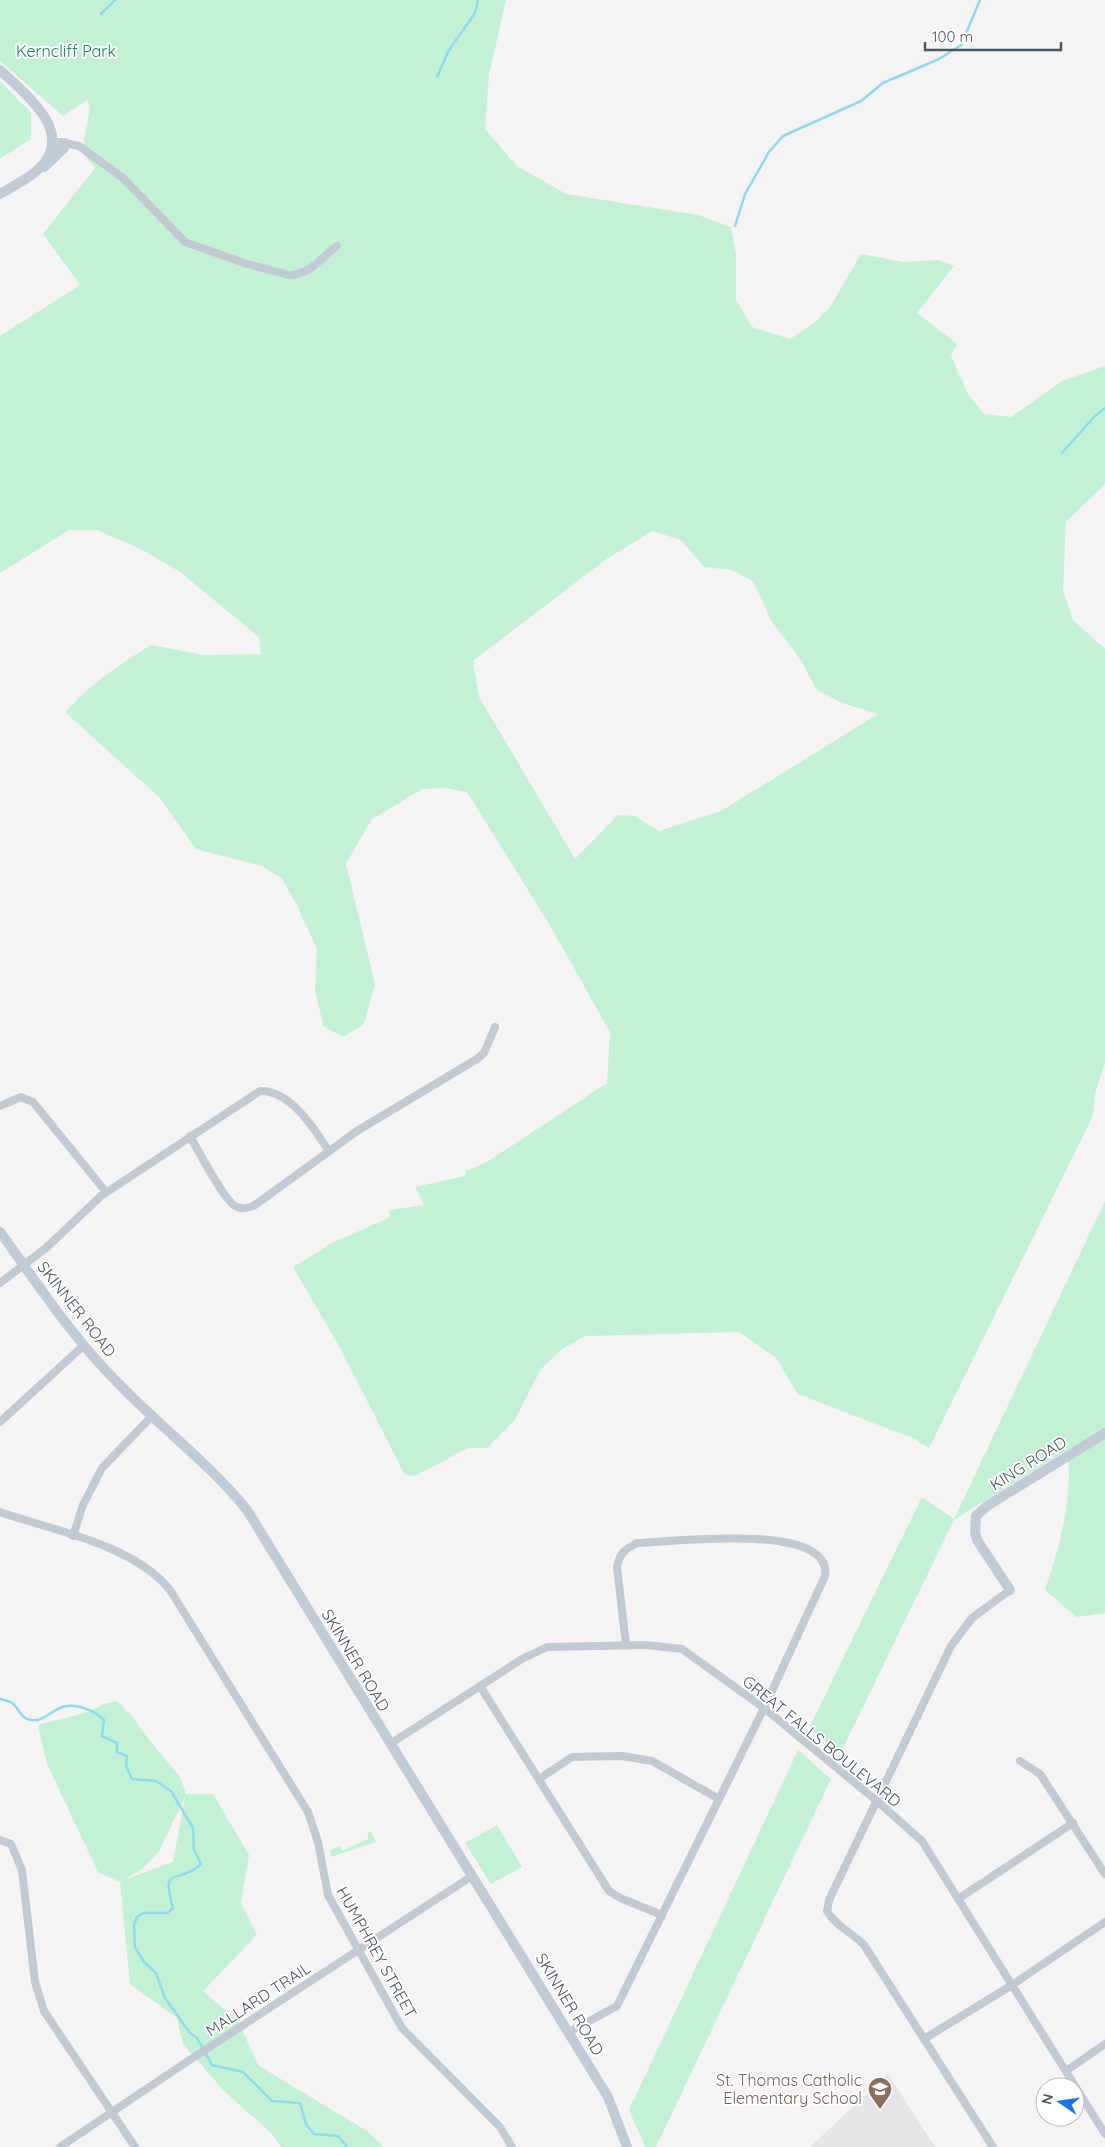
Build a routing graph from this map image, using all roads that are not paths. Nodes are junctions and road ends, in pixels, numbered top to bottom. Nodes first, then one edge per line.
1 (0, 70) edge
2 (53, 143) junction
3 (65, 143) junction
4 (40, 168) junction
5 (0, 194) edge
6 (337, 246) dead end
7 (495, 1027) dead end
8 (0, 1106) edge
9 (190, 1136) junction
10 (328, 1150) junction
11 (106, 1192) junction
12 (0, 1232) edge
13 (24, 1265) junction
14 (0, 1283) edge
15 (83, 1346) junction
16 (152, 1416) junction
17 (0, 1422) edge
18 (1105, 1432) edge
19 (0, 1512) edge
20 (73, 1536) junction
21 (1010, 1590) joint
22 (626, 1645) junction
23 (480, 1686) junction
24 (764, 1708) junction
25 (390, 1744) junction
26 (1020, 1761) dead end
27 (539, 1779) junction
28 (719, 1799) junction
29 (877, 1801) junction
30 (1073, 1823) junction
31 (0, 1840) edge
32 (1105, 1874) edge
33 (472, 1876) junction
34 (958, 1899) junction
35 (662, 1916) junction
36 (1105, 1922) edge
37 (358, 1951) junction
38 (1012, 1985) junction
39 (570, 2032) junction
40 (924, 2039) junction
41 (1105, 2044) edge
42 (1066, 2071) junction
43 (112, 2112) junction
44 (1105, 2134) edge
45 (60, 2147) edge
46 (135, 2147) edge
47 (512, 2147) edge
48 (627, 2147) edge
49 (993, 2147) edge

1 - 2 street
2 - 3 street
2 - 4 street
3 - 4 street
3 - 6 street
4 - 5 street
7 - 10 street
8 - 11 street
9 - 10 street
9 - 10 street
9 - 11 street
11 - 13 street
12 - 13 street, SKINNER ROAD
13 - 14 street
13 - 15 street, SKINNER ROAD
15 - 16 street, SKINNER ROAD
15 - 17 street
16 - 20 street
16 - 25 street, SKINNER ROAD
18 - 21 street, KING ROAD
19 - 20 street, HUMPHREY STREET
20 - 37 street, HUMPHREY STREET
21 - 29 street
22 - 23 street, GREAT FALLS BOULEVARD
22 - 24 street, GREAT FALLS BOULEVARD
22 - 24 street
23 - 25 street, GREAT FALLS BOULEVARD
23 - 27 street
24 - 28 street
24 - 29 street, GREAT FALLS BOULEVARD
25 - 33 street, SKINNER ROAD
26 - 30 street
27 - 28 street
27 - 35 street
28 - 35 street
29 - 34 street, GREAT FALLS BOULEVARD
29 - 40 street
30 - 32 street
30 - 34 street
31 - 43 street
33 - 37 street, MALLARD TRAIL
33 - 39 street, SKINNER ROAD
34 - 38 street, GREAT FALLS BOULEVARD
35 - 39 street
36 - 38 street
37 - 43 street, MALLARD TRAIL
37 - 47 street, HUMPHREY STREET
38 - 40 street
38 - 42 street, GREAT FALLS BOULEVARD
39 - 48 street, SKINNER ROAD
40 - 49 street
41 - 42 street
42 - 44 street, GREAT FALLS BOULEVARD
43 - 45 street, MALLARD TRAIL
43 - 46 street

